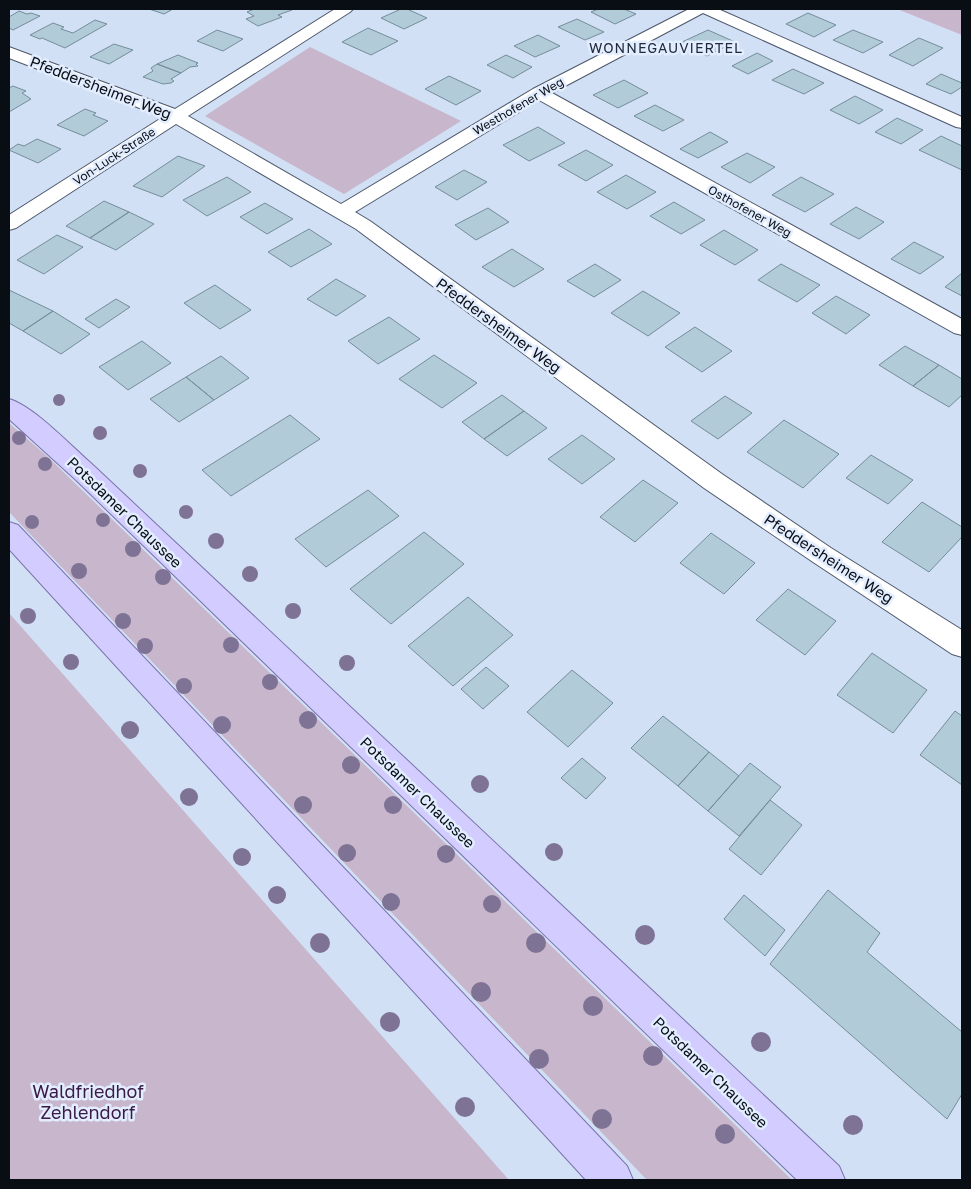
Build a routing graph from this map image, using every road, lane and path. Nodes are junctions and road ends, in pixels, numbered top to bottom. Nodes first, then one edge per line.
1 (343, 9) edge
2 (700, 9) edge
3 (706, 9) edge
4 (9, 52) edge
5 (538, 93) junction
6 (176, 116) junction
7 (962, 123) edge
8 (342, 212) junction
9 (9, 224) edge
10 (962, 328) edge
11 (9, 407) edge
12 (9, 532) edge
13 (962, 645) edge
14 (613, 1180) edge
15 (824, 1180) edge

1 - 6 street, Von-Luck-Straße
2 - 5 street, Westhofener Weg
3 - 7 street
4 - 6 street, Pfeddersheimer Weg
5 - 8 street, Westhofener Weg
5 - 10 street, Osthofener Weg
6 - 8 street, Pfeddersheimer Weg
6 - 9 street, Von-Luck-Straße
8 - 13 street, Pfeddersheimer Weg
11 - 15 main road, Potsdamer Chaussee
12 - 14 main road

